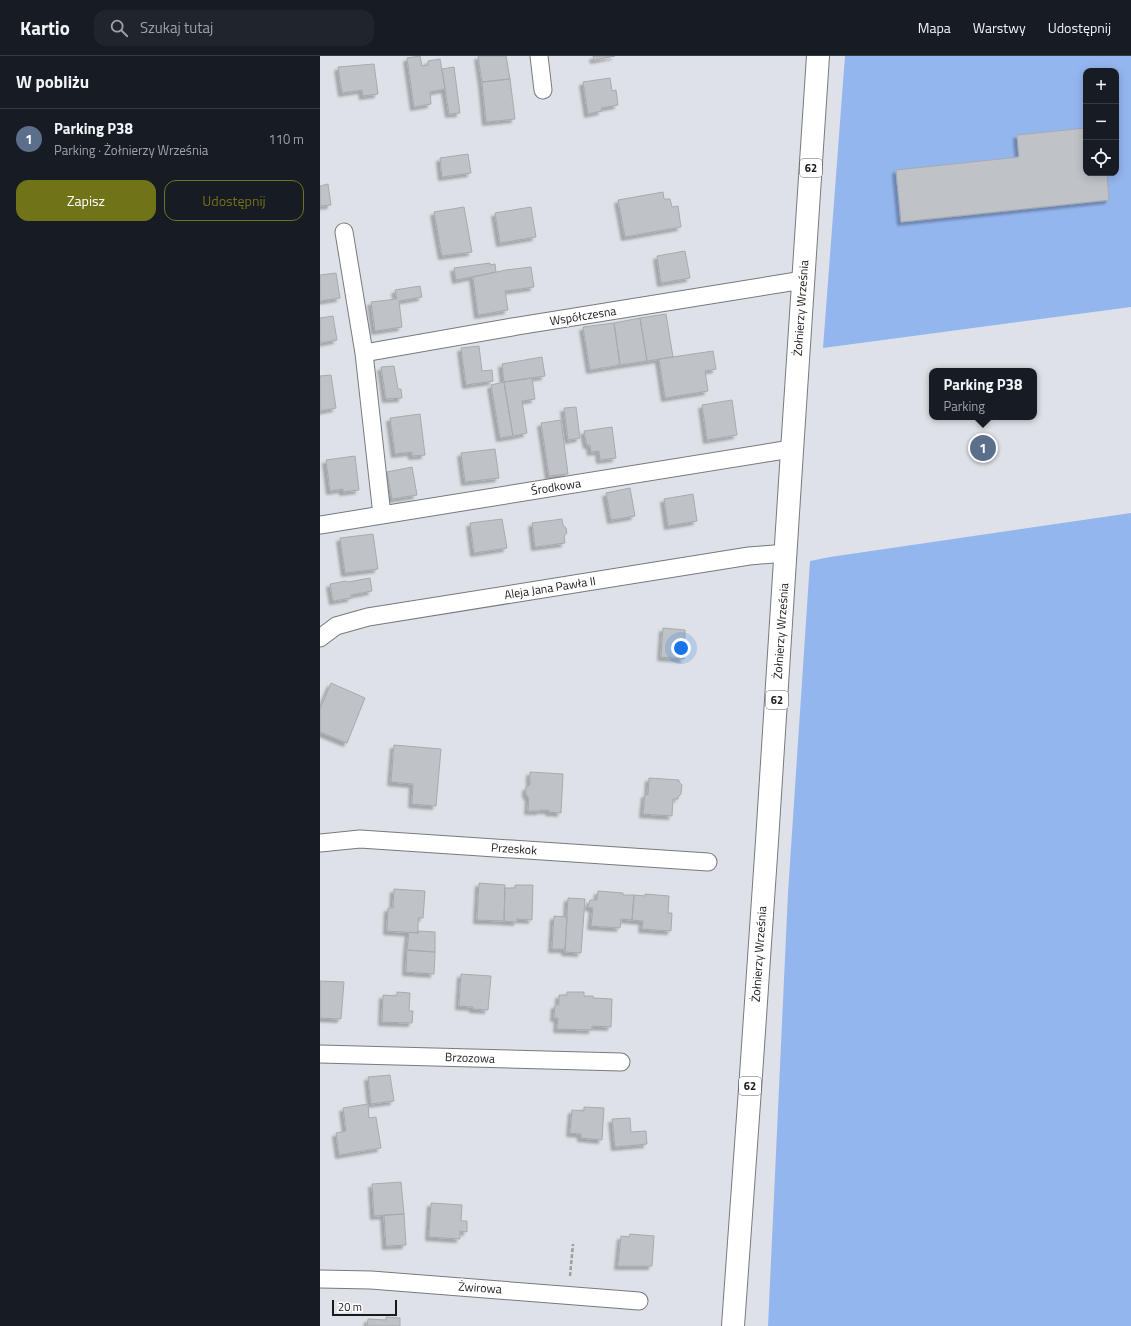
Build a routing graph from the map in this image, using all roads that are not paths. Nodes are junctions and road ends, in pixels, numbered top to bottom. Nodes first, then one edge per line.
1 (539, 56) edge
2 (818, 56) edge
3 (543, 90) dead end
4 (344, 232) dead end
5 (803, 280) junction
6 (364, 353) junction
7 (791, 449) junction
8 (382, 515) junction
9 (320, 525) edge
10 (786, 553) junction
11 (321, 635) edge
12 (320, 843) edge
13 (708, 862) dead end
14 (320, 1054) edge
15 (620, 1062) dead end
16 (320, 1279) edge
17 (639, 1301) dead end
18 (733, 1326) edge

1 - 3 street
2 - 5 main road, Żołnierzy Września / 62
4 - 6 street
5 - 6 street, Współczesna
5 - 7 main road, Żołnierzy Września / 62
6 - 8 street
7 - 8 street, Środkowa
7 - 10 main road, Żołnierzy Września / 62
8 - 9 street, Środkowa
10 - 11 street, Aleja Jana Pawła II
10 - 18 main road, Żołnierzy Września / 62
12 - 13 street, Przeskok
14 - 15 street, Brzozowa
16 - 17 street, Żwirowa

